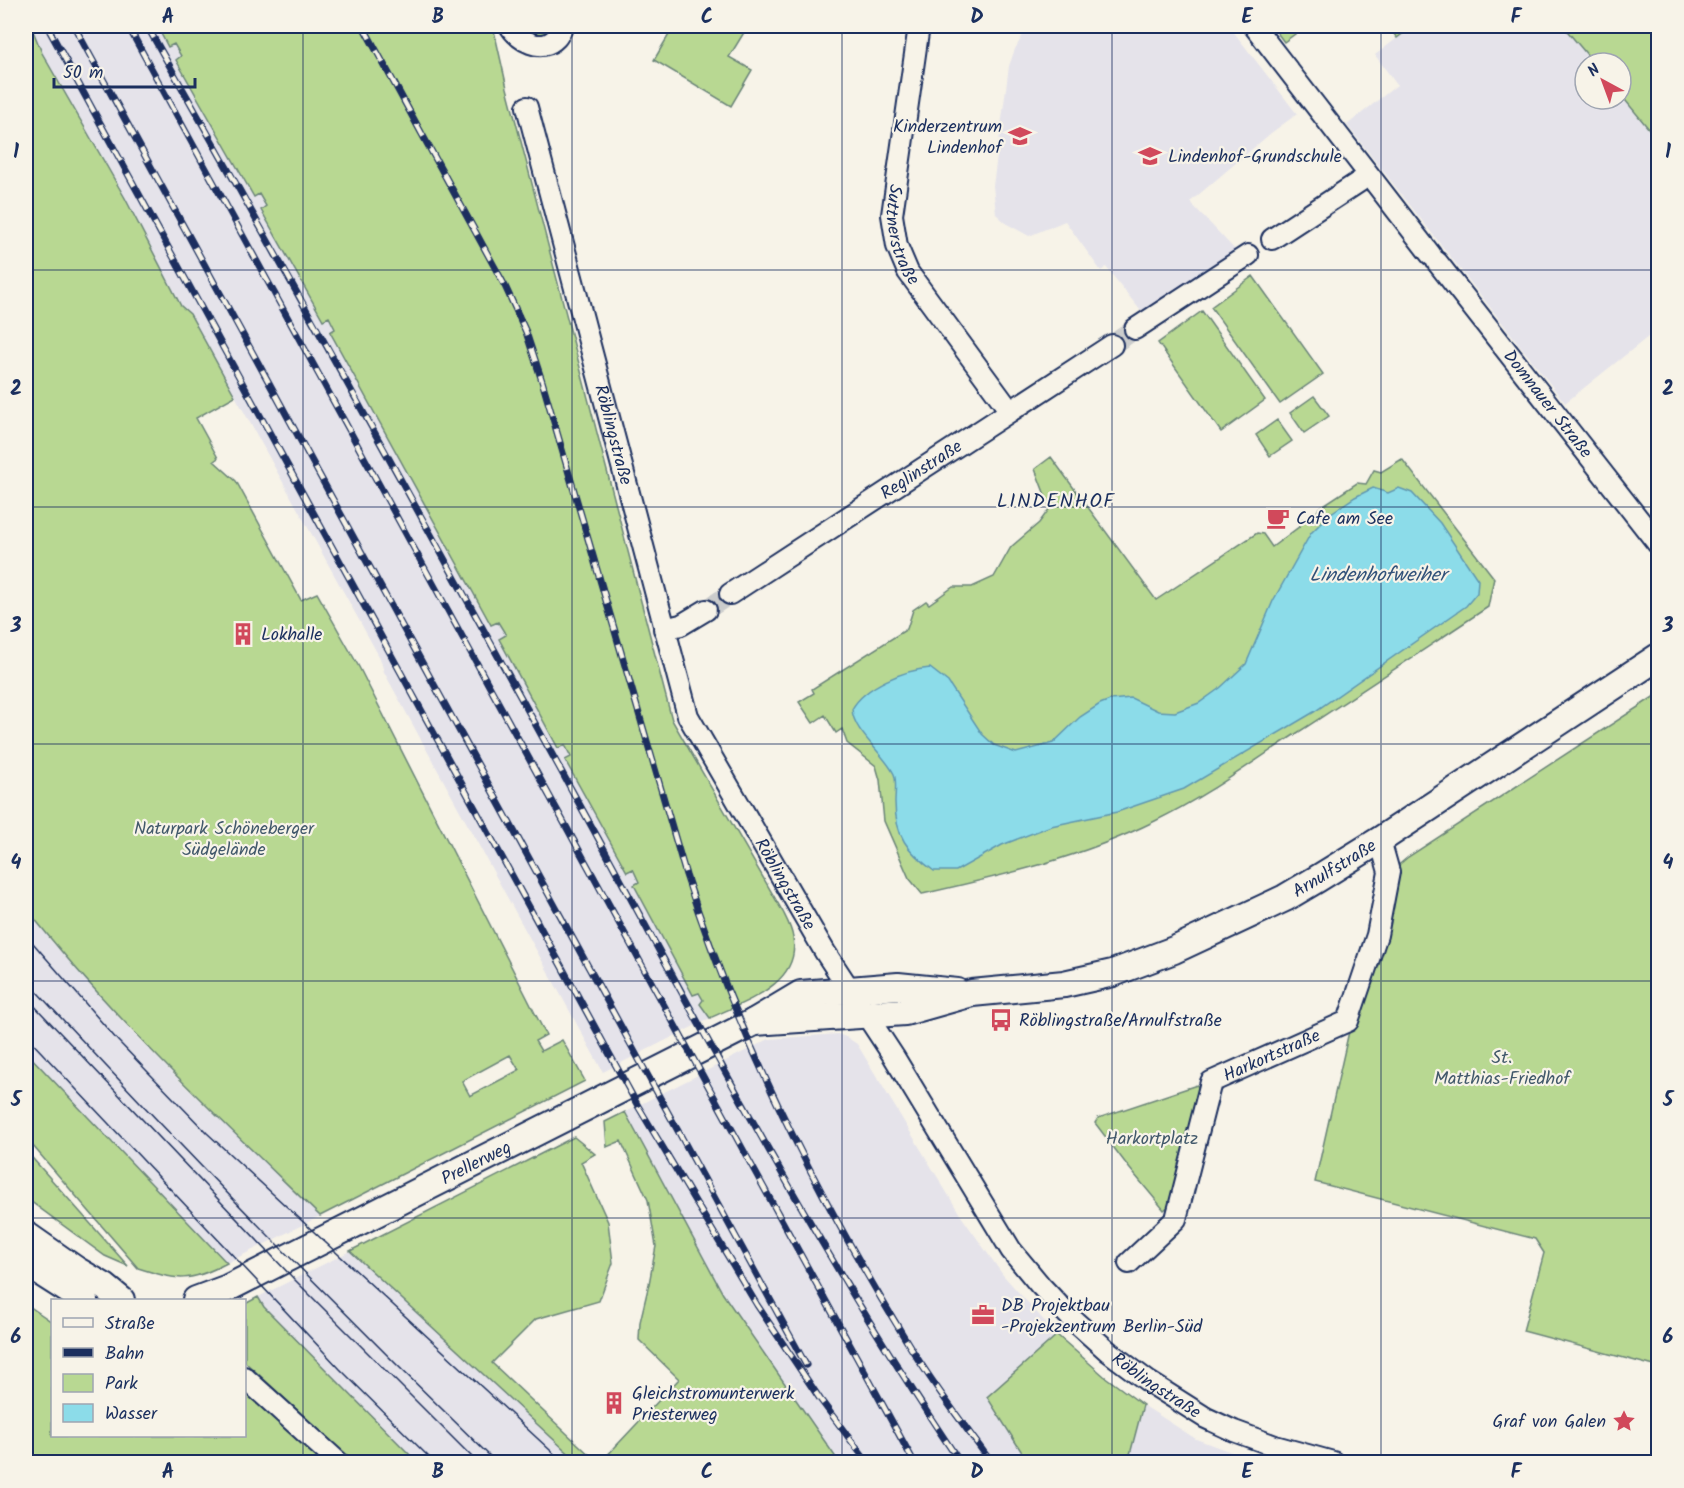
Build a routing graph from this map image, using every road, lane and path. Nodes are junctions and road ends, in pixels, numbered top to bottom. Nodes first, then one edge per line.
1 (510, 26) edge
2 (563, 26) edge
3 (919, 26) edge
4 (1254, 26) edge
5 (526, 107) dead end
6 (1368, 176) junction
7 (1272, 239) dead end
8 (1248, 255) dead end
9 (1135, 329) tunnel mouth
10 (1112, 345) tunnel mouth
11 (1010, 411) junction
12 (1659, 544) edge
13 (730, 594) tunnel mouth
14 (706, 610) tunnel mouth
15 (664, 629) junction
16 (1659, 657) edge
17 (1380, 840) junction
18 (849, 990) junction
19 (972, 993) junction
20 (866, 1014) junction
21 (754, 1022) junction
22 (26, 1235) edge
23 (26, 1263) edge
24 (1130, 1263) dead end
25 (82, 1299) edge
26 (120, 1299) edge
27 (199, 1299) edge
28 (246, 1379) edge
29 (338, 1462) edge
30 (1333, 1462) edge

1 - 2 street
3 - 11 street, Suttnerstraße
4 - 6 street, Domnauer Straße
5 - 15 street, Röblingstraße
6 - 7 street
6 - 12 street, Domnauer Straße
8 - 9 street
10 - 11 street, Reglinstraße
11 - 13 street, Reglinstraße
14 - 15 street
15 - 18 street, Röblingstraße
16 - 17 main road, Arnulfstraße
17 - 19 main road, Arnulfstraße
17 - 24 street, Harkortstraße
18 - 19 main road, Arnulfstraße
18 - 20 street, Röblingstraße
18 - 21 main road, Prellerweg
19 - 20 main road, Arnulfstraße
20 - 21 main road, Prellerweg
20 - 30 street, Röblingstraße
21 - 27 main road, Prellerweg
22 - 26 main road
23 - 25 main road
28 - 29 street

